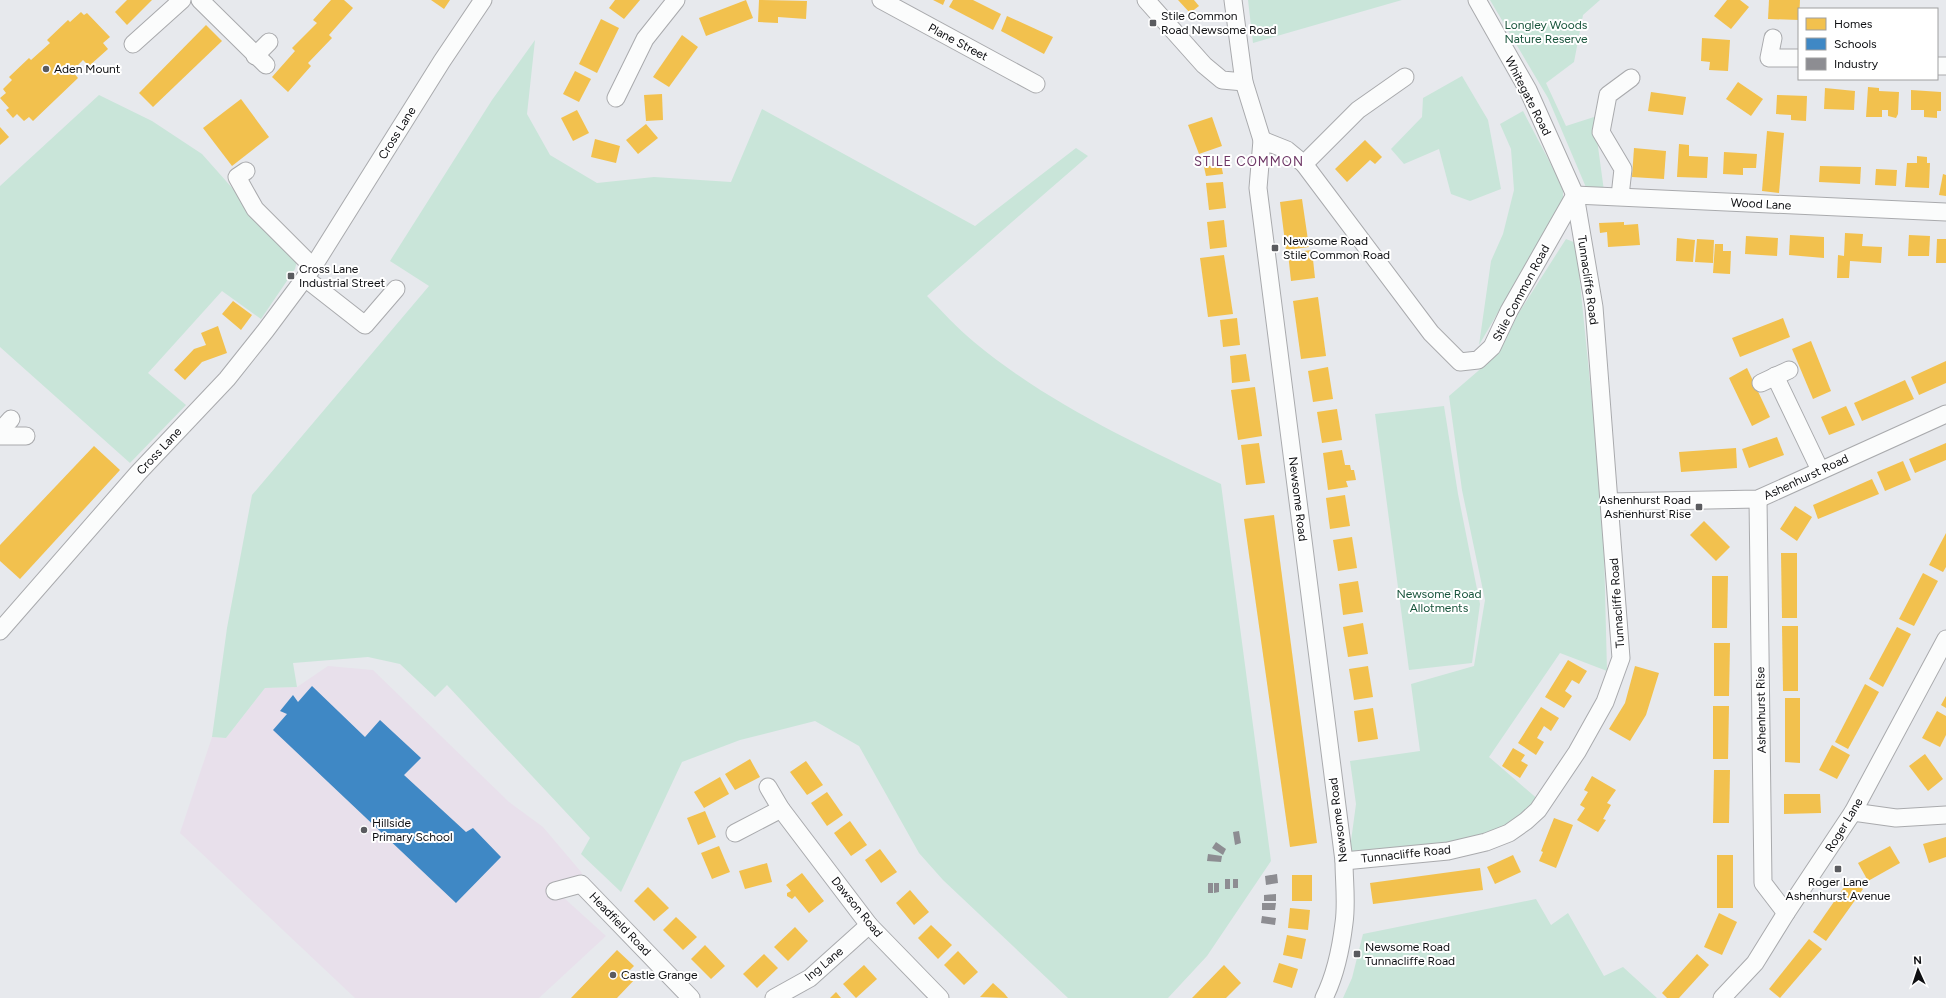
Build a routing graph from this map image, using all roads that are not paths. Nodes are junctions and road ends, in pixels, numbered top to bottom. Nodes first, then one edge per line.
1 (182, 0) edge
2 (200, 0) edge
3 (483, 0) edge
4 (676, 0) edge
5 (881, 0) edge
6 (1146, 0) edge
7 (1233, 0) edge
8 (1477, 0) edge
9 (1773, 38) dead end
10 (269, 42) dead end
11 (133, 44) dead end
12 (1798, 58) edge
13 (1405, 76) dead end
14 (1631, 78) dead end
15 (1244, 82) junction
16 (1036, 84) dead end
17 (616, 98) dead end
18 (1262, 140) junction
19 (1304, 164) junction
20 (246, 172) dead end
21 (1575, 195) junction
22 (1620, 196) junction
23 (1946, 212) edge
24 (309, 273) junction
25 (396, 289) dead end
26 (1775, 376) dead end
27 (1946, 414) edge
28 (0, 436) edge
29 (26, 436) dead end
30 (1820, 470) junction
31 (1758, 499) junction
32 (1609, 502) junction
33 (0, 631) edge
34 (1946, 639) edge
35 (768, 787) dead end
36 (781, 809) junction
37 (1853, 812) junction
38 (1946, 815) edge
39 (735, 833) dead end
40 (1344, 861) junction
41 (555, 891) dead end
42 (1786, 913) junction
43 (869, 925) junction
44 (692, 998) edge
45 (774, 998) edge
46 (940, 998) edge
47 (1324, 998) edge
48 (1722, 998) edge

1 - 11 street
2 - 10 street
3 - 24 street, Cross Lane
4 - 17 street
5 - 16 street, Plane Street
6 - 15 street
7 - 15 street, Newsome Road
8 - 21 street, Whitegate Road
9 - 12 street
13 - 19 street
14 - 22 street
15 - 18 street, Newsome Road
18 - 19 street, Stile Common Road
18 - 40 street, Newsome Road
19 - 21 street, Stile Common Road
20 - 24 street
21 - 22 street, Wood Lane
21 - 32 street, Tunnacliffe Road
22 - 23 street, Wood Lane
24 - 25 street
24 - 33 street, Cross Lane
26 - 30 street
27 - 30 street, Ashenhurst Road
28 - 29 street
30 - 31 street, Ashenhurst Road
31 - 32 street, Ashenhurst Road
31 - 42 street, Ashenhurst Rise
32 - 40 street, Tunnacliffe Road
34 - 37 street, Roger Lane
35 - 36 street, Dawson Road
36 - 39 street
36 - 43 street, Dawson Road
37 - 38 street
37 - 42 street, Roger Lane
40 - 47 street, Newsome Road
41 - 44 street, Headfield Road
42 - 48 street, Roger Lane
43 - 45 street, Ing Lane
43 - 46 street, Dawson Road

